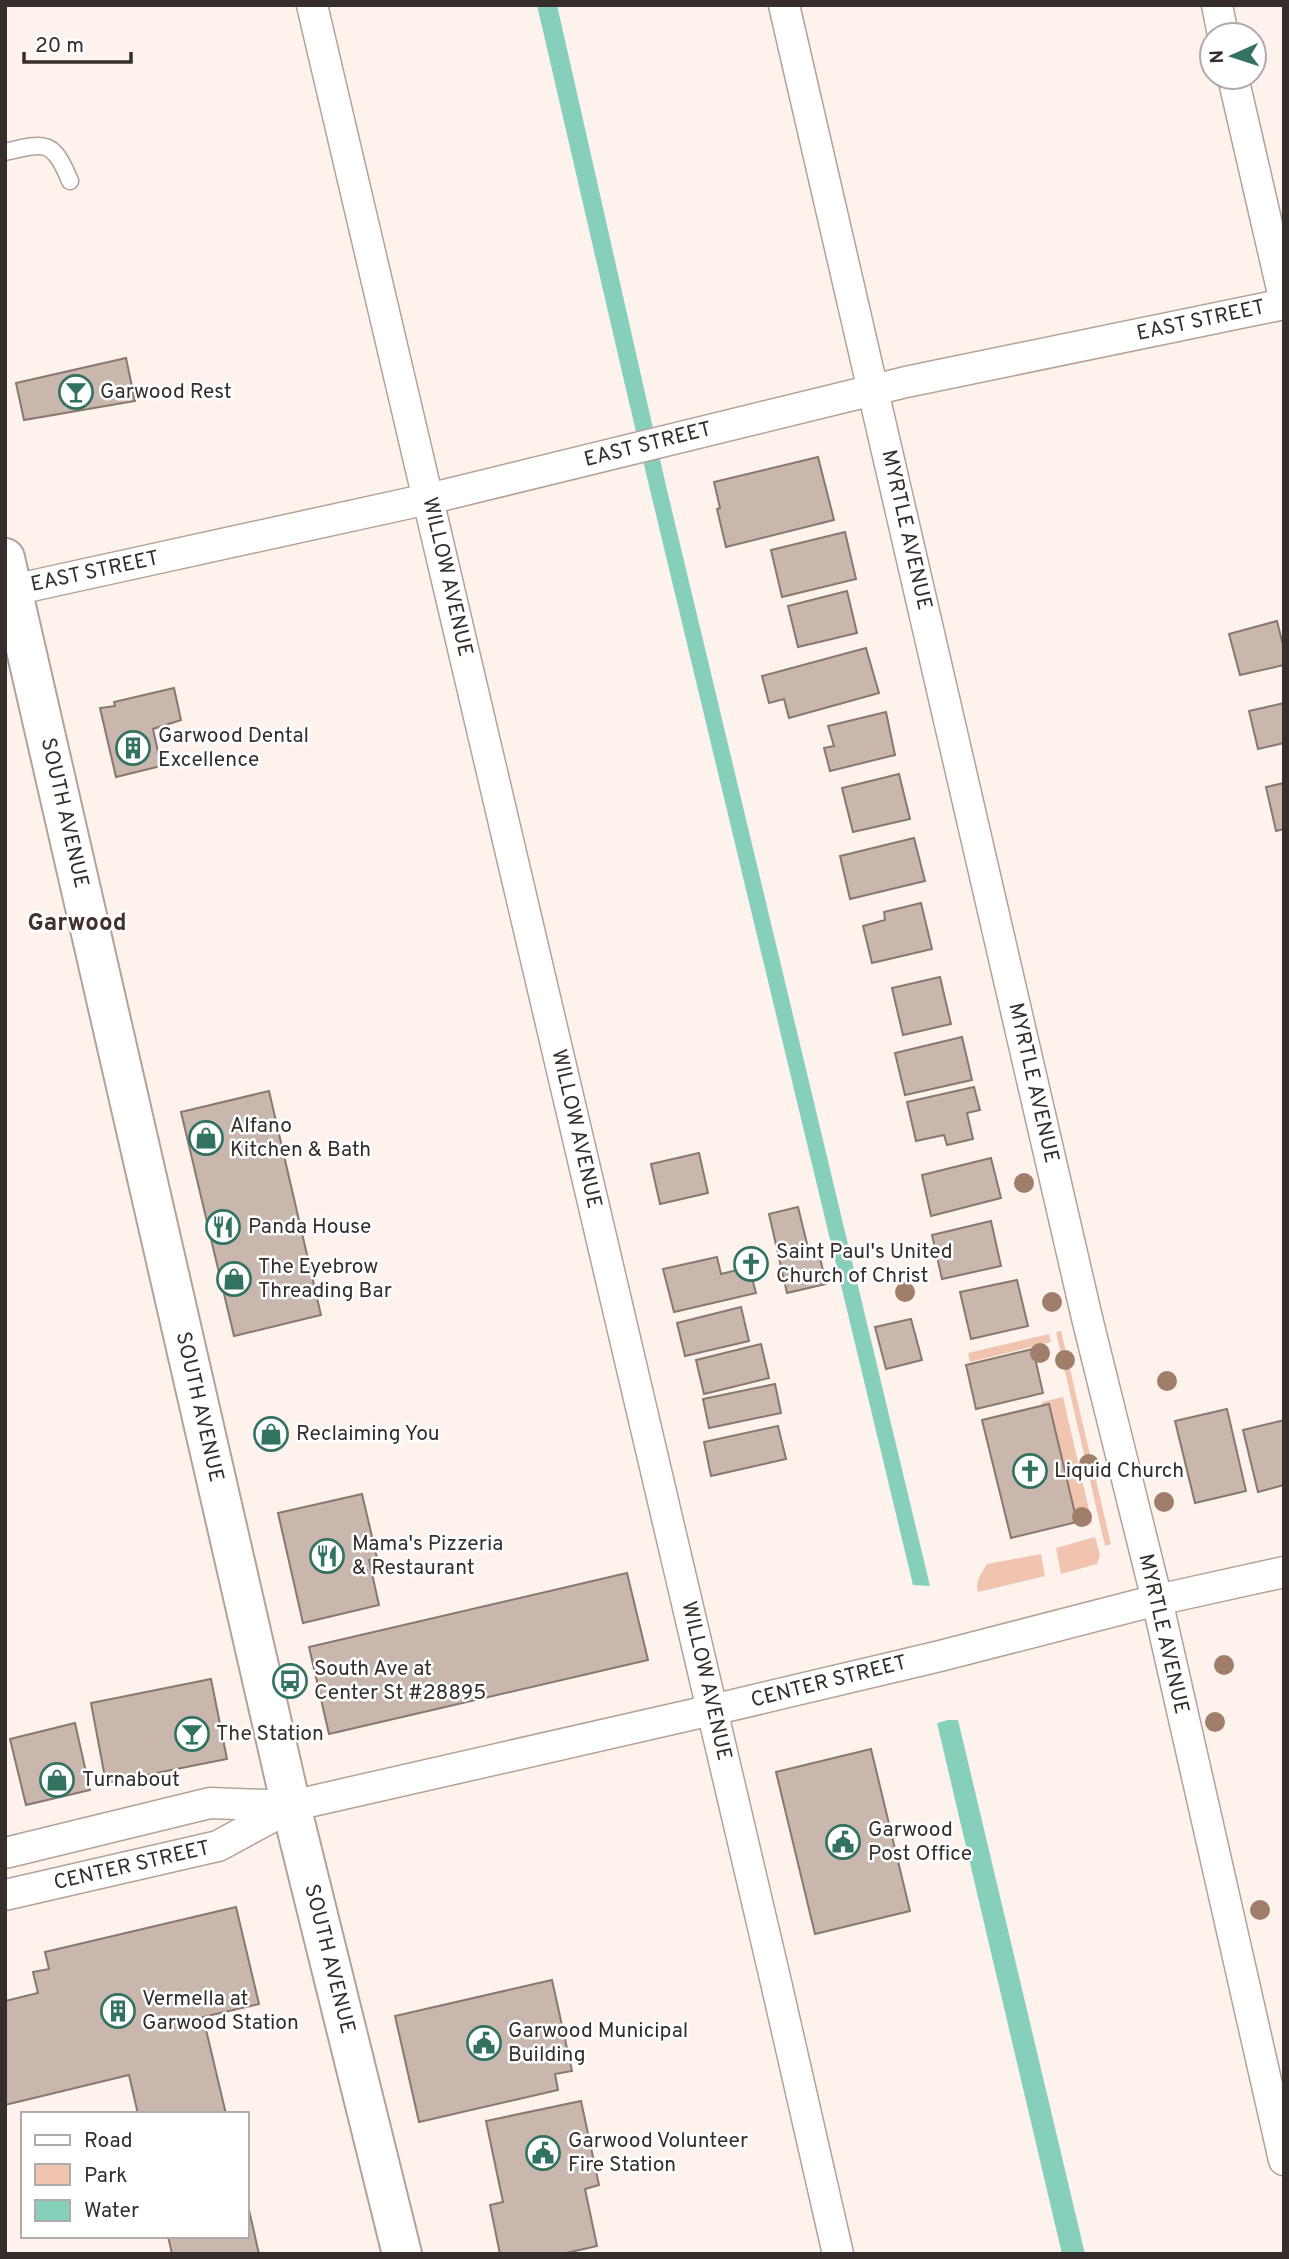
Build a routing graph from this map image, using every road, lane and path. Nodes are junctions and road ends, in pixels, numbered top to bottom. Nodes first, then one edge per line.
1 (312, 5) edge
2 (784, 5) edge
3 (1236, 91) edge
4 (5, 152) edge
5 (70, 181) dead end
6 (1284, 298) edge
7 (1284, 304) edge
8 (874, 391) junction
9 (428, 499) junction
10 (9, 574) edge
11 (1284, 1572) edge
12 (1157, 1600) junction
13 (712, 1710) junction
14 (291, 1806) junction
15 (5, 1853) edge
16 (5, 1895) edge
17 (1284, 2160) edge
18 (402, 2254) edge
19 (838, 2254) edge

1 - 9 street, WILLOW AVENUE
2 - 8 street, MYRTLE AVENUE
3 - 6 street
4 - 5 lane
7 - 8 street, EAST STREET
8 - 9 street, EAST STREET
8 - 12 street, MYRTLE AVENUE
9 - 10 street, EAST STREET
9 - 13 street, WILLOW AVENUE
10 - 14 main road, SOUTH AVENUE
11 - 12 street, CENTER STREET
12 - 13 street, CENTER STREET
12 - 17 street, MYRTLE AVENUE
13 - 14 street, CENTER STREET
13 - 19 street, WILLOW AVENUE
14 - 15 street, CENTER STREET
14 - 16 street, CENTER STREET
14 - 18 main road, SOUTH AVENUE

